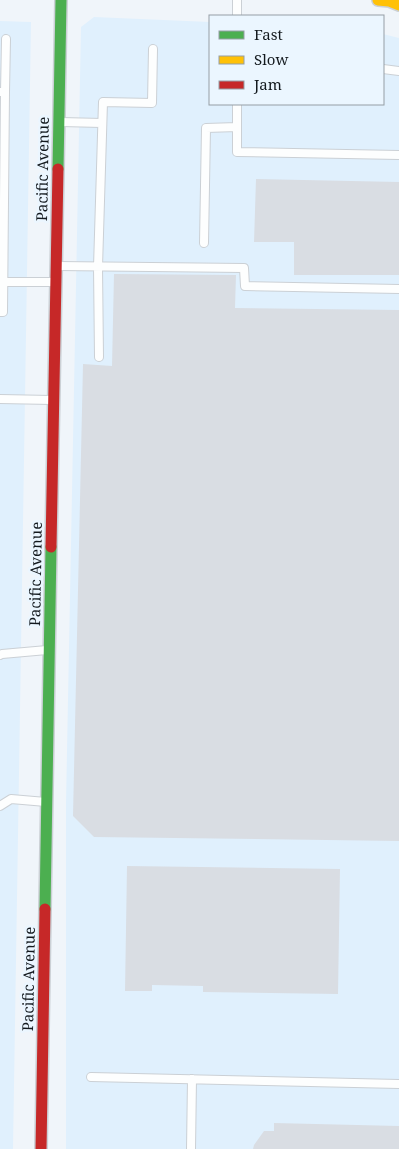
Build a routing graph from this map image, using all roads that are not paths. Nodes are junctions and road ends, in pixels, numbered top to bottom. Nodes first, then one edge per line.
1 (61, 0) edge
2 (237, 0) edge
3 (378, 0) edge
4 (399, 5) edge
5 (237, 15) edge
6 (6, 39) dead end
7 (153, 49) dead end
8 (384, 69) edge
9 (399, 71) edge
10 (3, 92) edge
11 (237, 105) edge
12 (58, 122) junction
13 (102, 123) junction
14 (237, 127) junction
15 (2, 153) edge
16 (399, 155) edge
17 (2, 211) edge
18 (204, 243) dead end
19 (56, 266) junction
20 (98, 267) junction
21 (4, 282) junction
22 (56, 282) junction
23 (399, 289) edge
24 (0, 312) edge
25 (99, 357) dead end
26 (0, 399) edge
27 (54, 400) junction
28 (49, 650) junction
29 (0, 656) edge
30 (47, 802) junction
31 (0, 806) edge
32 (91, 1077) dead end
33 (192, 1079) junction
34 (399, 1084) edge
35 (41, 1149) edge
36 (191, 1149) edge

1 - 12 street, Pacific Avenue
2 - 5 lane
3 - 4 street
6 - 10 lane
7 - 13 lane
8 - 9 lane
10 - 15 lane
11 - 14 lane
12 - 13 lane
12 - 19 street, Pacific Avenue
13 - 20 lane
14 - 16 lane
14 - 18 lane
15 - 17 lane
17 - 21 lane
19 - 20 lane
19 - 22 street, Pacific Avenue
20 - 23 lane
20 - 25 lane
21 - 22 lane
21 - 24 lane
22 - 27 street, Pacific Avenue
26 - 27 lane
27 - 28 street, Pacific Avenue
28 - 29 lane
28 - 30 street, Pacific Avenue
30 - 31 lane
30 - 35 street, Pacific Avenue
32 - 33 lane
33 - 34 lane
33 - 36 lane

